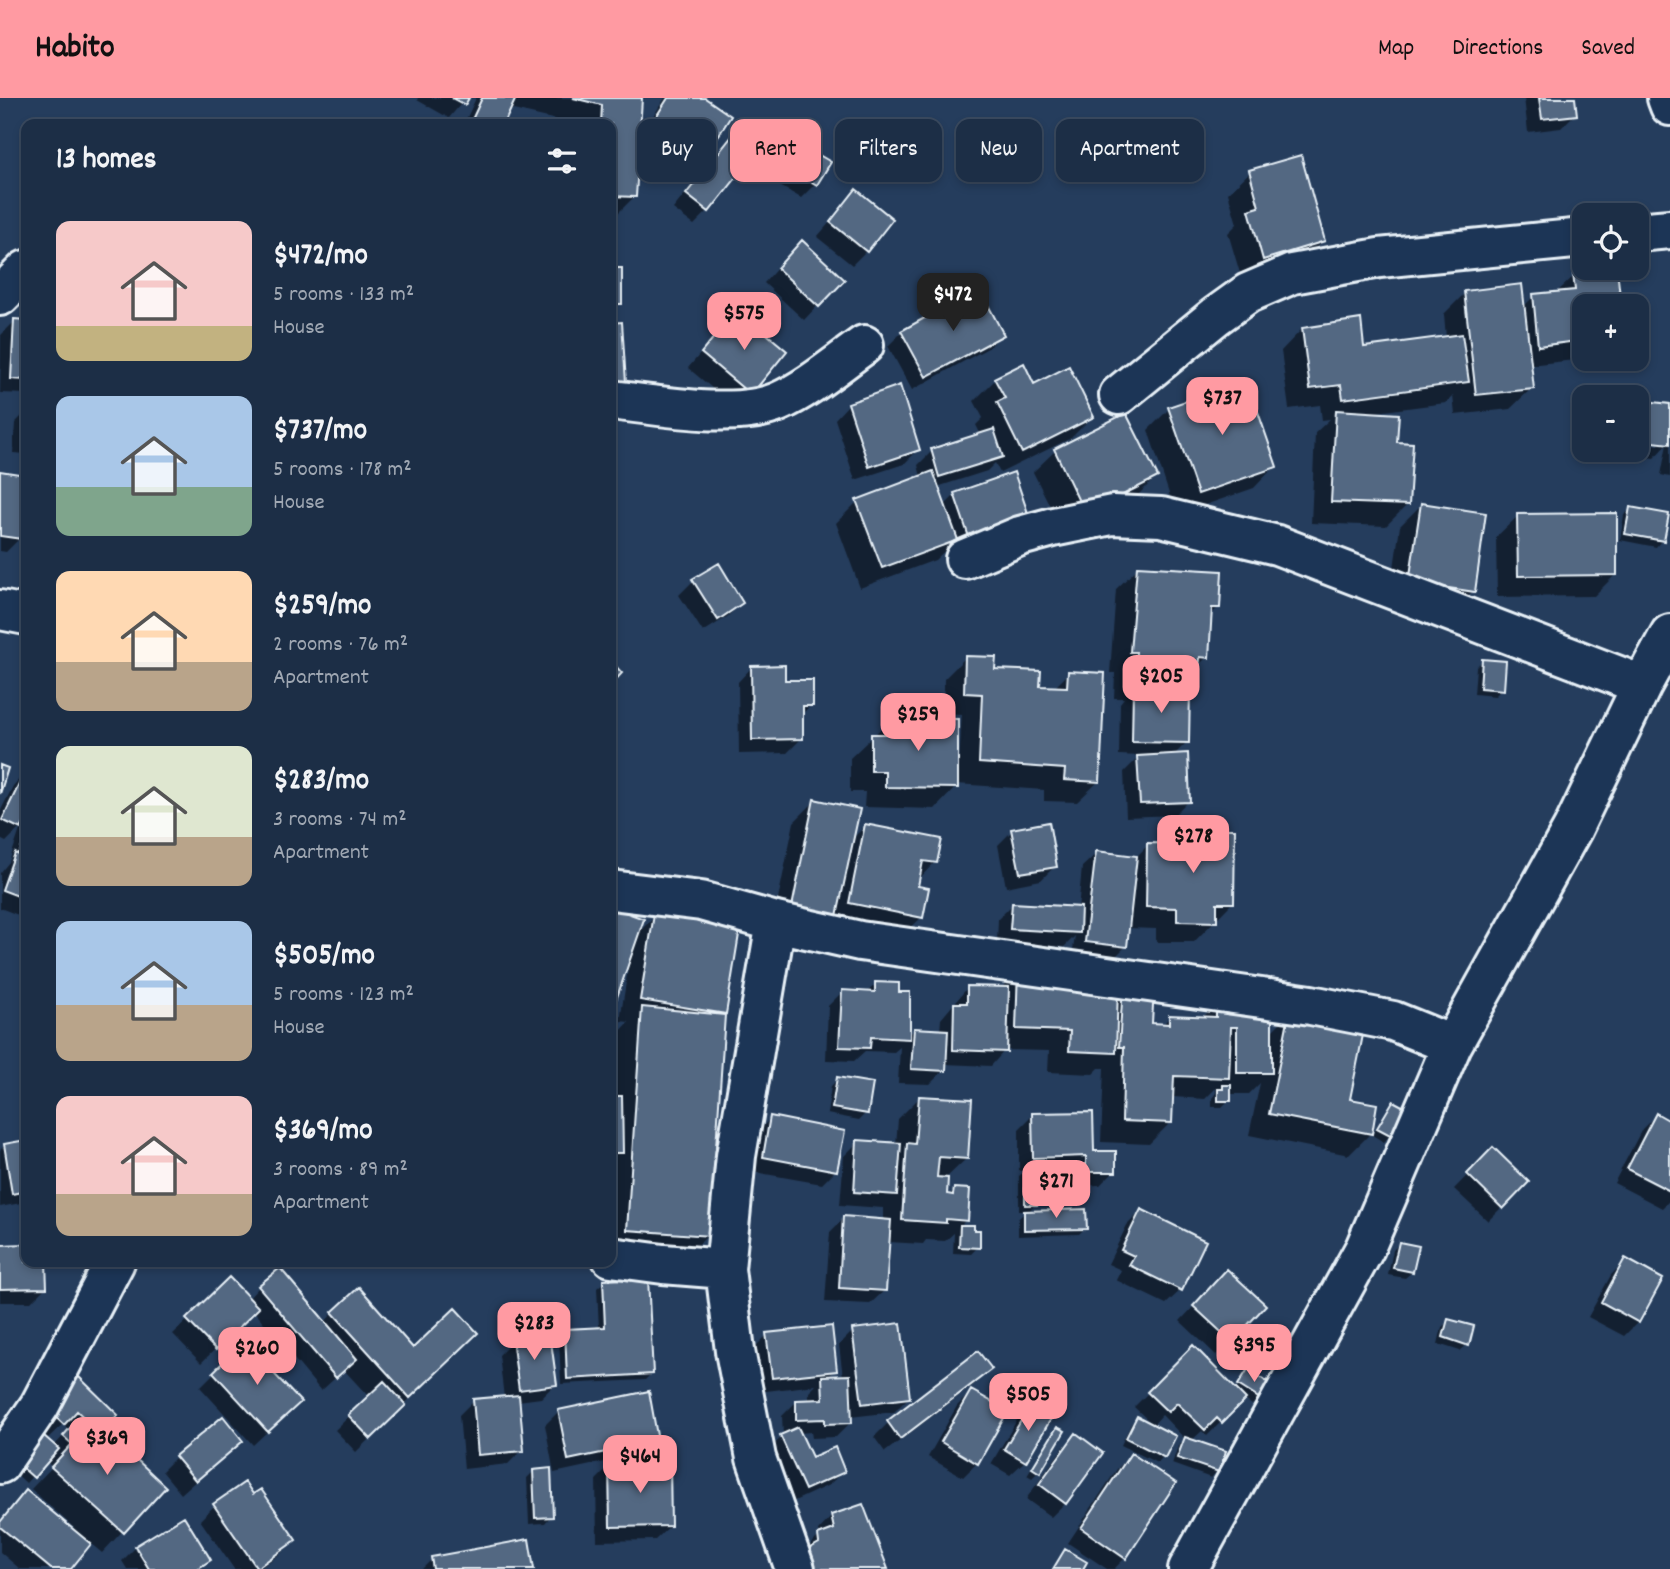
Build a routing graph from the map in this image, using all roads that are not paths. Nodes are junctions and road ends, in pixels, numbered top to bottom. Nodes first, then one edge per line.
1 (1667, 98) edge
2 (1670, 106) edge
3 (1670, 229) edge
4 (1649, 231) edge
5 (1572, 239) edge
6 (21, 275) edge
7 (0, 296) edge
8 (864, 345) dead end
9 (1119, 395) dead end
10 (616, 400) edge
11 (965, 559) dead end
12 (0, 610) edge
13 (21, 614) edge
14 (1670, 634) edge
15 (1642, 685) junction
16 (616, 891) edge
17 (776, 922) junction
18 (1452, 1045) junction
19 (616, 1257) edge
20 (112, 1267) edge
21 (725, 1269) junction
22 (0, 1464) edge
23 (795, 1569) edge
24 (1188, 1569) edge

1 - 2 street
3 - 4 street
5 - 9 street
6 - 7 street
8 - 10 street
11 - 15 street
12 - 13 street
14 - 15 street
15 - 18 street
16 - 17 street
17 - 18 street
17 - 21 street
18 - 24 street
19 - 21 street
20 - 22 street
21 - 23 street

